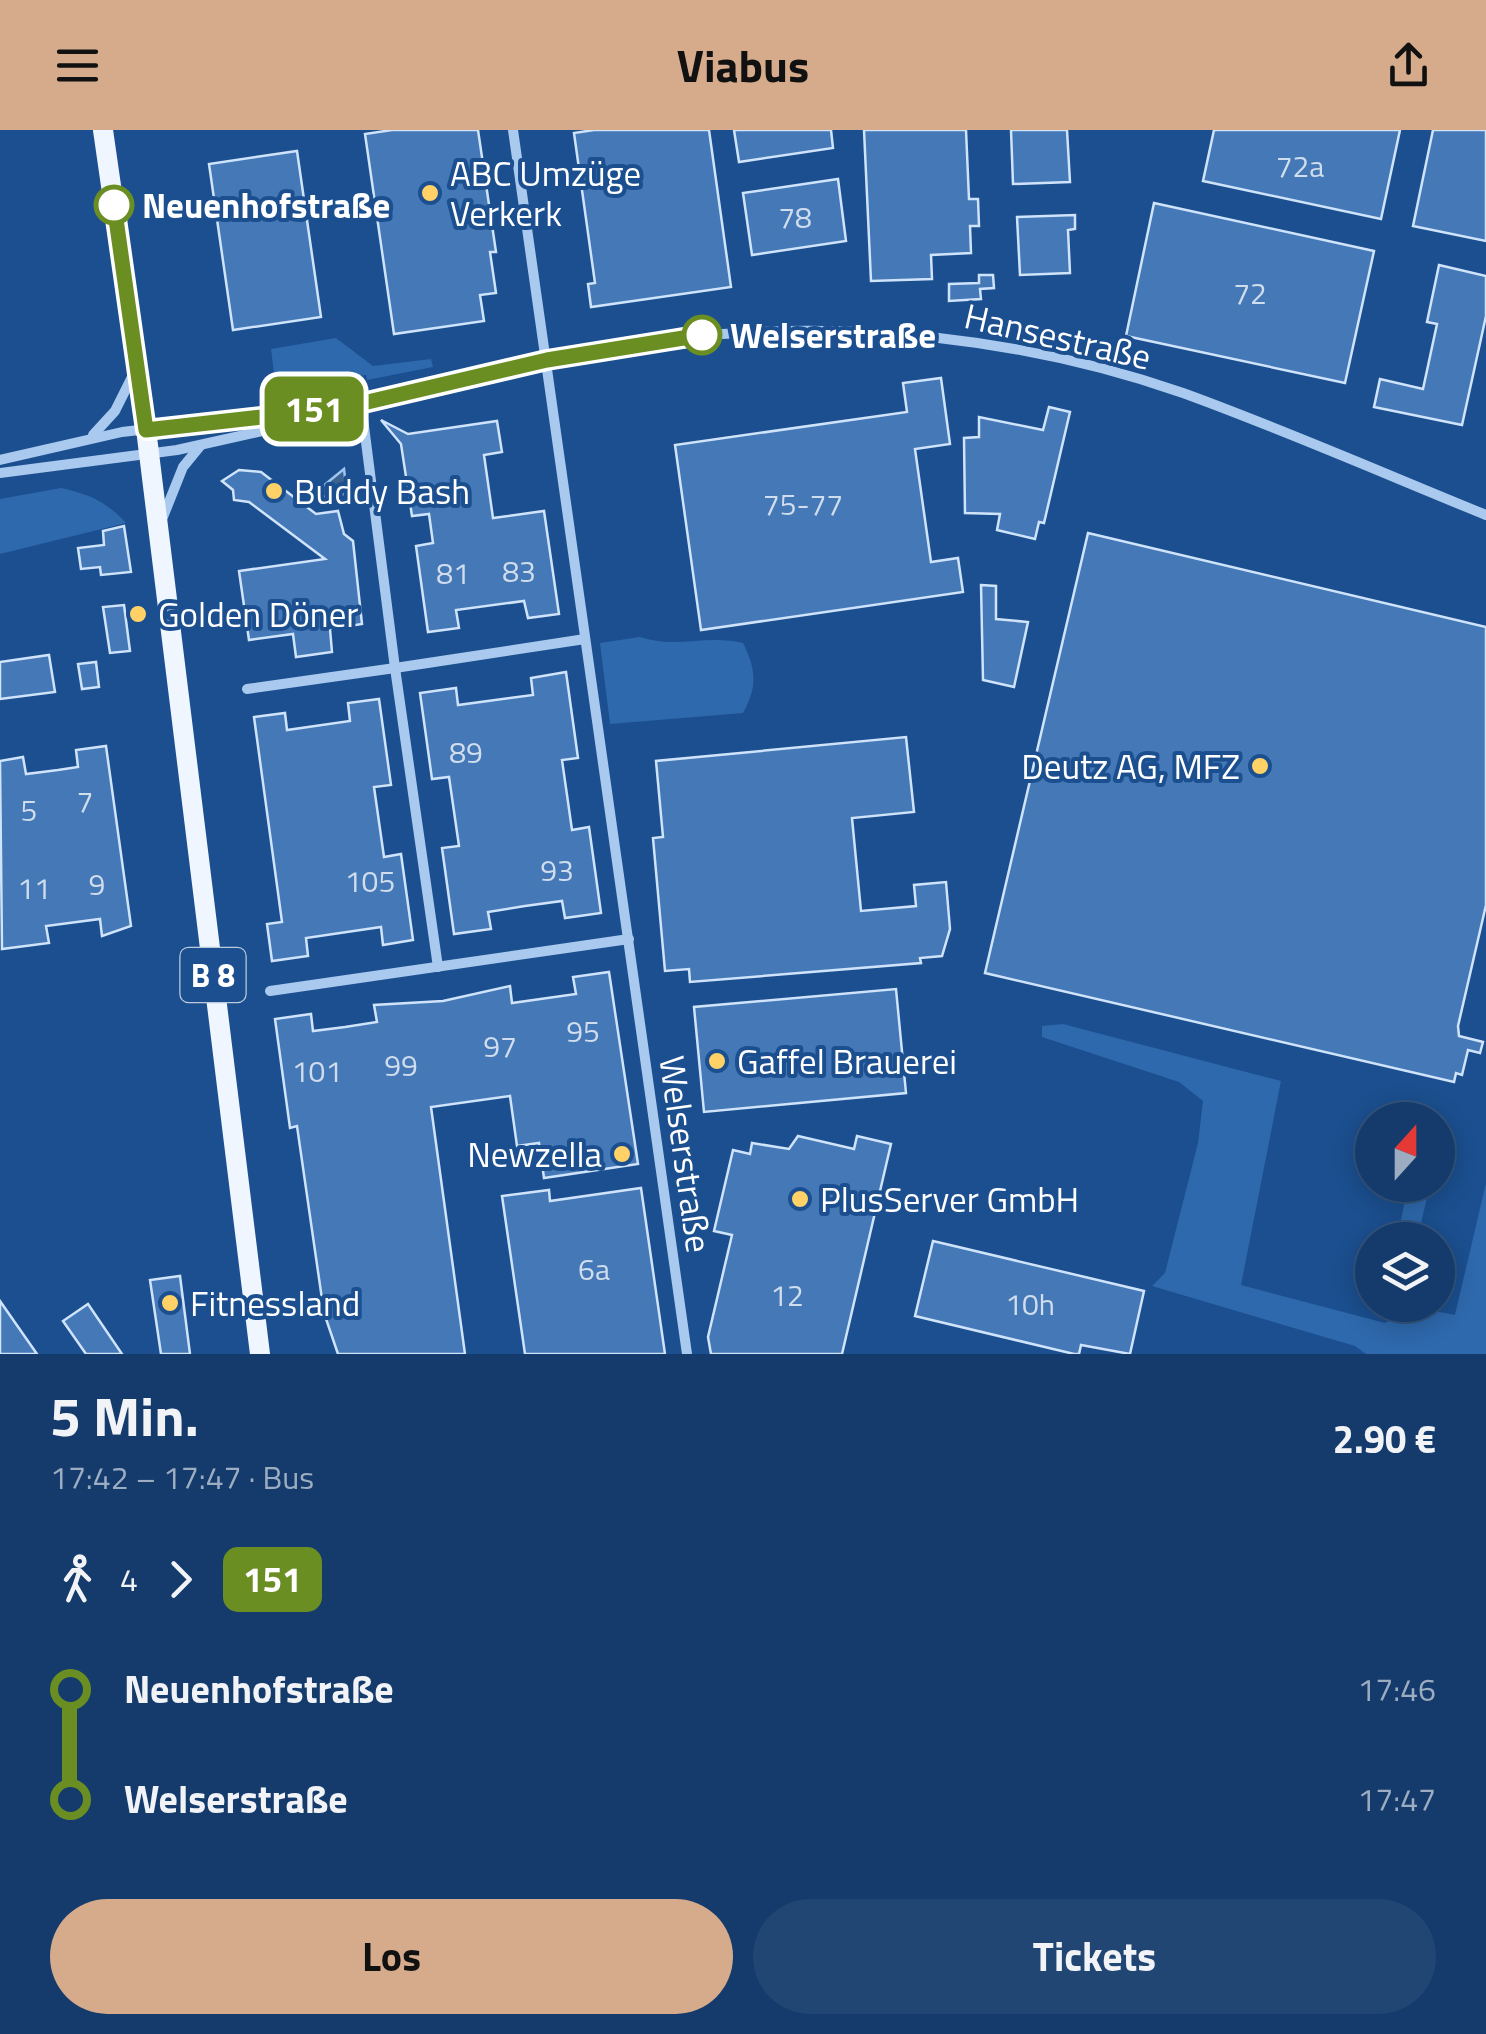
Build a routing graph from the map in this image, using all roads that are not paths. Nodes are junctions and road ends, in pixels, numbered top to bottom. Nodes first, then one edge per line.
1 (104, 130) edge
2 (513, 130) edge
3 (547, 360) junction
4 (136, 365) junction
5 (361, 403) junction
6 (342, 408) junction
7 (146, 430) junction
8 (88, 438) junction
9 (201, 445) junction
10 (149, 455) junction
11 (0, 460) edge
12 (0, 474) edge
13 (1486, 514) edge
14 (158, 532) junction
15 (585, 639) junction
16 (395, 668) junction
17 (247, 689) dead end
18 (629, 939) junction
19 (438, 966) junction
20 (270, 991) dead end
21 (260, 1354) edge
22 (686, 1354) edge

1 - 4 main road, B 8
2 - 3 street, Welserstraße
3 - 5 street, Hansestraße
3 - 13 street, Hansestraße
3 - 15 street, Welserstraße
4 - 7 main road, B 8
4 - 8 street
5 - 6 street, Hansestraße
5 - 16 street
6 - 7 street, Hansestraße
6 - 9 street, Hansestraße
7 - 8 street
7 - 10 main road, B 8
8 - 11 street
9 - 10 street, Hansestraße
9 - 14 street
10 - 12 street
10 - 14 main road, B 8
14 - 21 main road, B 8
15 - 16 street
15 - 18 street, Welserstraße
16 - 17 street
16 - 19 street
18 - 19 street
18 - 22 street, Welserstraße
19 - 20 street

